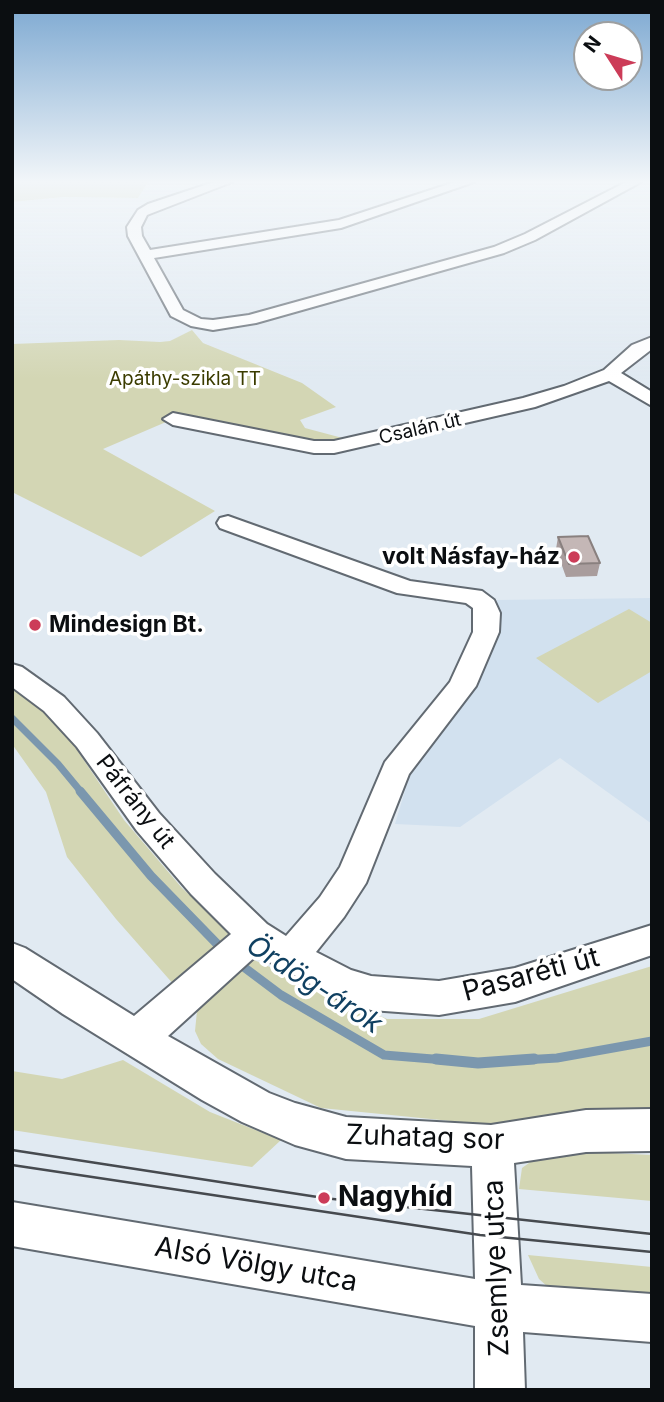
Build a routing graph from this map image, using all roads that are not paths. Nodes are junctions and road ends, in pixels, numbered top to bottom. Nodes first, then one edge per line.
1 (142, 247) edge
2 (194, 247) edge
3 (505, 247) edge
4 (147, 255) junction
5 (652, 342) edge
6 (610, 374) junction
7 (652, 400) edge
8 (173, 419) dead end
9 (228, 523) dead end
10 (12, 673) edge
11 (255, 935) junction
12 (652, 940) edge
13 (290, 957) junction
14 (12, 959) edge
15 (136, 1039) junction
16 (652, 1130) edge
17 (491, 1146) junction
18 (12, 1224) edge
19 (500, 1307) junction
20 (652, 1318) edge
21 (500, 1390) edge

1 - 4 street
2 - 4 street
3 - 4 street
5 - 6 street, Csalán út
6 - 7 street
6 - 8 street, Csalán út
9 - 13 street
10 - 11 street, Páfrány út
11 - 13 street, Pasaréti út
11 - 15 street
12 - 13 street, Pasaréti út
14 - 15 street, Zuhatag sor
15 - 17 street, Zuhatag sor
16 - 17 street, Zuhatag sor
17 - 19 street, Zsemlye utca
18 - 19 street, Alsó Völgy utca
19 - 20 street, Alsó Völgy utca
19 - 21 street, Zsemlye utca

